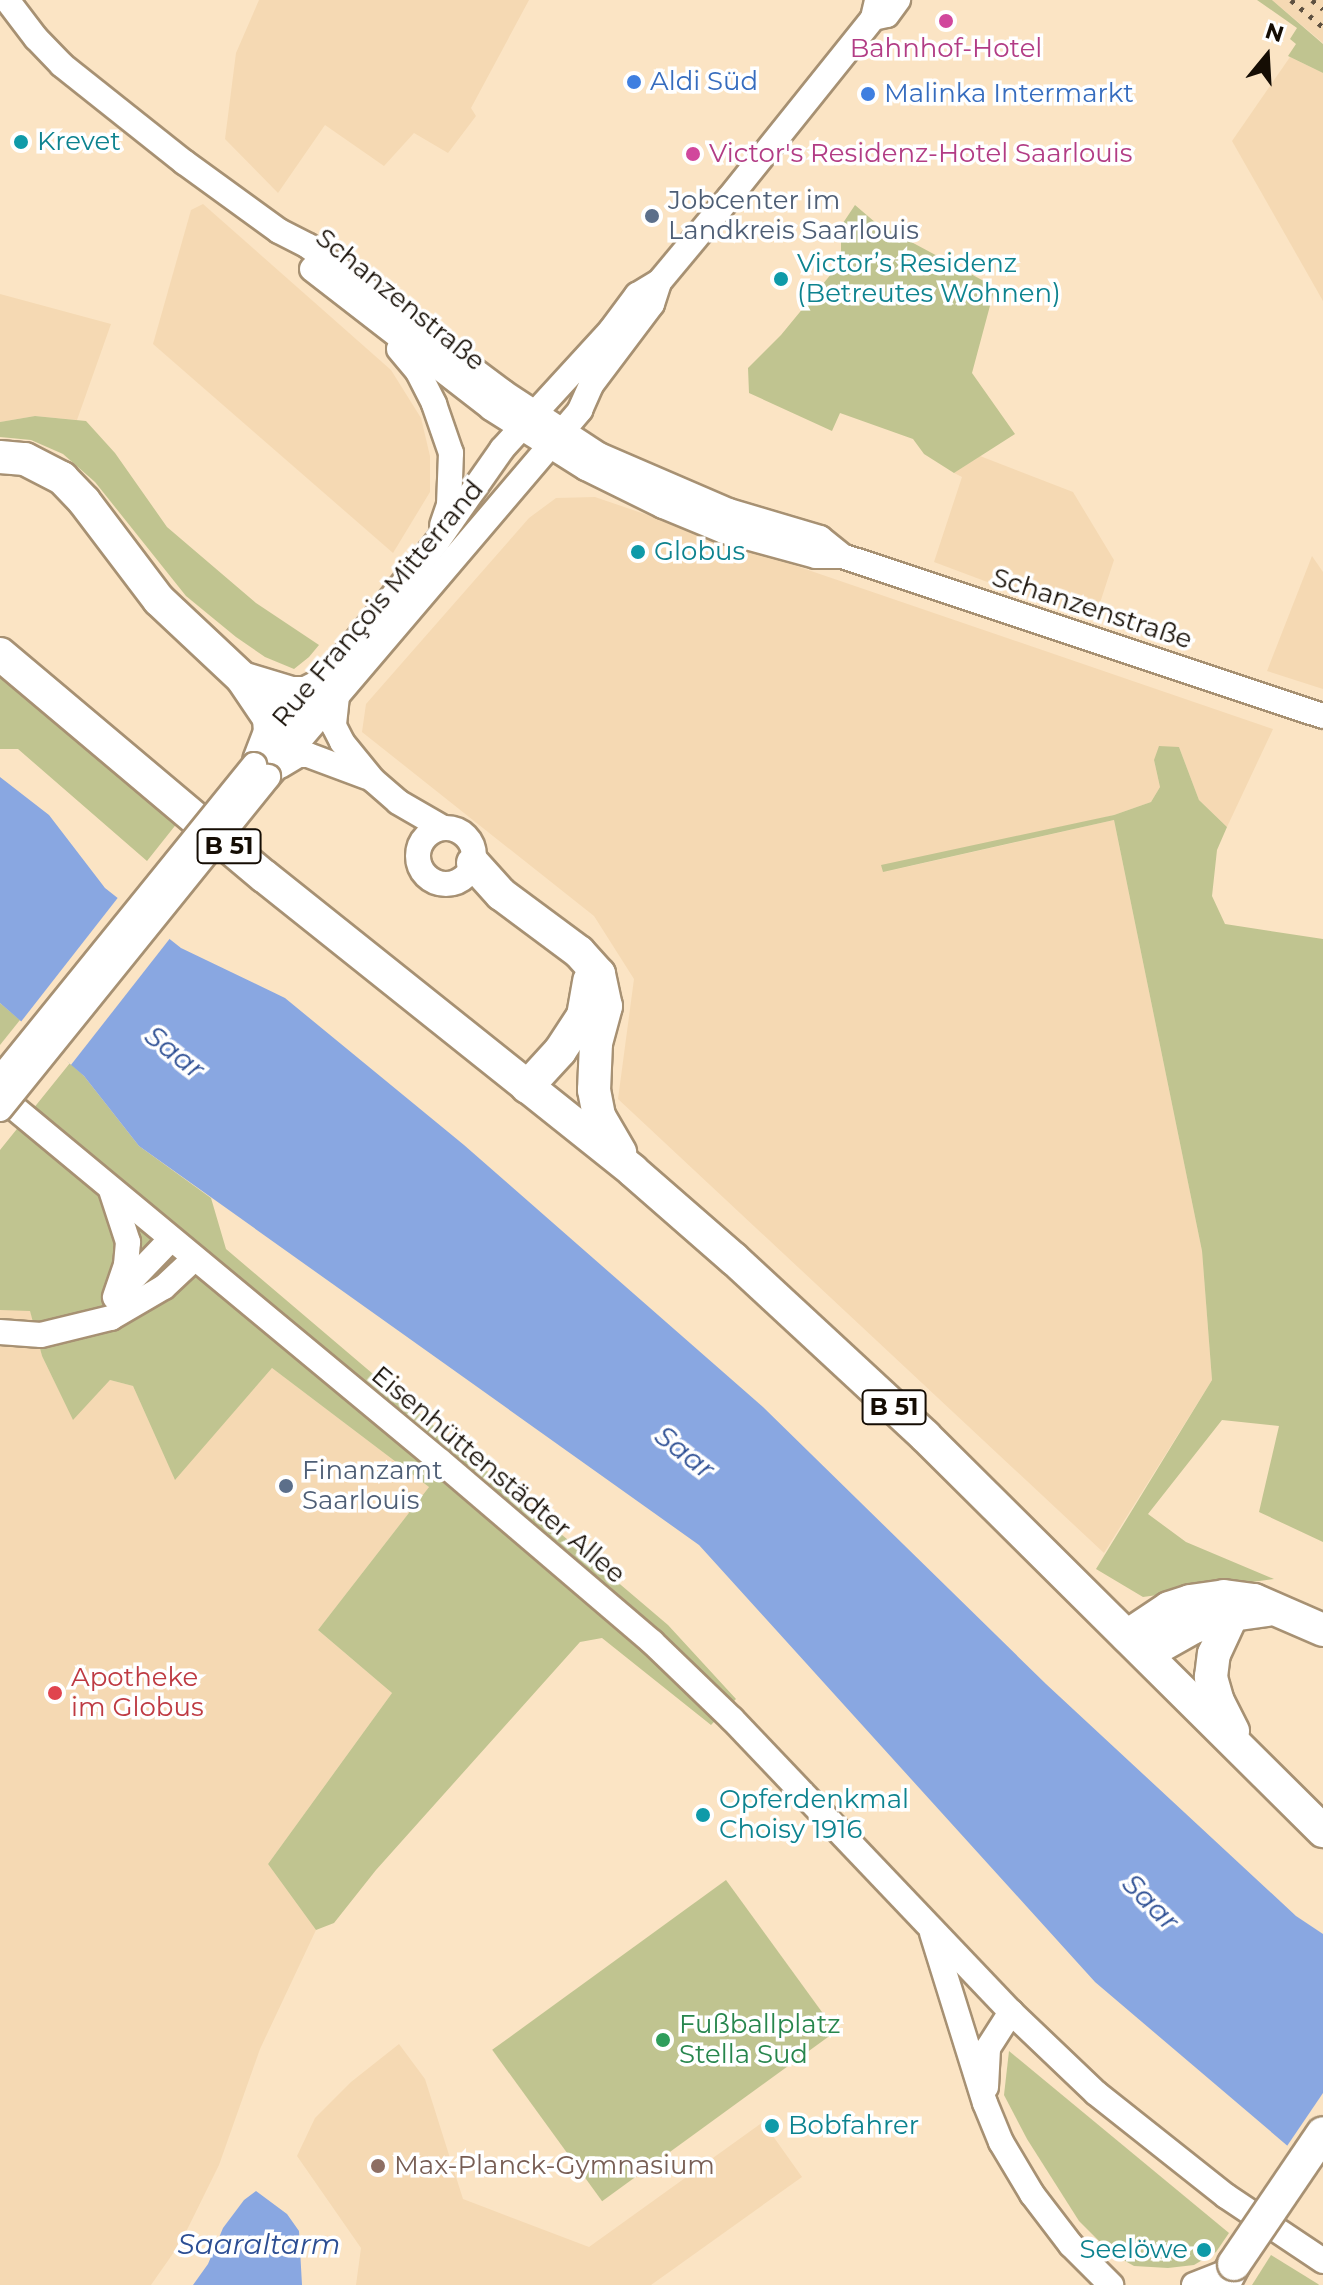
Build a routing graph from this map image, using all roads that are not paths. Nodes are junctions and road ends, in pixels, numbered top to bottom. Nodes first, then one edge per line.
1 (7, 0) edge
2 (898, 0) edge
3 (875, 9) edge
4 (279, 231) junction
5 (659, 282) junction
6 (378, 322) junction
7 (497, 400) junction
8 (527, 419) junction
9 (556, 438) junction
10 (0, 457) edge
11 (437, 542) junction
12 (0, 654) edge
13 (242, 678) junction
14 (329, 691) junction
15 (1323, 716) edge
16 (264, 768) junction
17 (373, 780) junction
18 (398, 802) junction
19 (443, 828) junction
20 (421, 843) junction
21 (465, 873) junction
22 (579, 952) junction
23 (596, 1043) junction
24 (0, 1079) edge
25 (0, 1096) edge
26 (538, 1096) junction
27 (0, 1109) edge
28 (633, 1171) junction
29 (110, 1187) junction
30 (171, 1239) junction
31 (195, 1258) junction
32 (115, 1297) junction
33 (97, 1321) junction
34 (0, 1332) edge
35 (1280, 1609) junction
36 (1232, 1615) junction
37 (1323, 1630) edge
38 (1136, 1645) junction
39 (1243, 1752) junction
40 (1323, 1831) edge
41 (931, 1928) junction
42 (1011, 2012) junction
43 (985, 2103) junction
44 (1323, 2133) edge
45 (1323, 2261) edge
46 (1230, 2273) edge
47 (1105, 2281) edge
48 (1130, 2285) edge
49 (1194, 2285) edge

1 - 4 street, Schanzenstraße
2 - 3 street
3 - 5 street
4 - 6 street, Schanzenstraße
4 - 7 street, Schanzenstraße
5 - 8 street, Rue François Mitterrand
5 - 9 street, Rue François Mitterrand
6 - 7 street, Schanzenstraße
6 - 11 street
7 - 8 street, Schanzenstraße
8 - 9 street, Schanzenstraße
8 - 11 street, Rue François Mitterrand
9 - 14 street, Rue François Mitterrand
9 - 15 street, Schanzenstraße
10 - 13 main road
11 - 14 street, Rue François Mitterrand
12 - 26 main road, B 51
13 - 14 main road
13 - 16 main road
14 - 16 street, Rue François Mitterrand
14 - 17 street
16 - 17 street
16 - 24 street, bridge
16 - 27 street, bridge
17 - 18 street
18 - 19 street
18 - 20 street
19 - 20 street
19 - 21 street
20 - 21 street
21 - 22 main road
22 - 23 main road
22 - 26 main road
23 - 26 main road
23 - 28 main road
25 - 29 street, Eisenhüttenstädter Allee
26 - 28 main road, B 51
28 - 38 main road, B 51
29 - 30 street, Eisenhüttenstädter Allee
29 - 32 street
30 - 31 street, Eisenhüttenstädter Allee
30 - 32 street
31 - 33 street
31 - 41 street, Eisenhüttenstädter Allee
32 - 33 street
33 - 34 street
35 - 36 main road
35 - 37 main road
35 - 38 main road
36 - 38 main road
36 - 39 main road, B 51
38 - 39 main road, B 51
39 - 40 main road, B 51
41 - 42 street, Eisenhüttenstädter Allee
41 - 43 street, Eisenhüttenstädter Allee
42 - 43 street, Eisenhüttenstädter Allee
42 - 45 street, Eisenhüttenstädter Allee
43 - 47 street, Eisenhüttenstädter Allee
44 - 46 main road, bridge
46 - 49 street
47 - 48 street, Eisenhüttenstädter Allee

